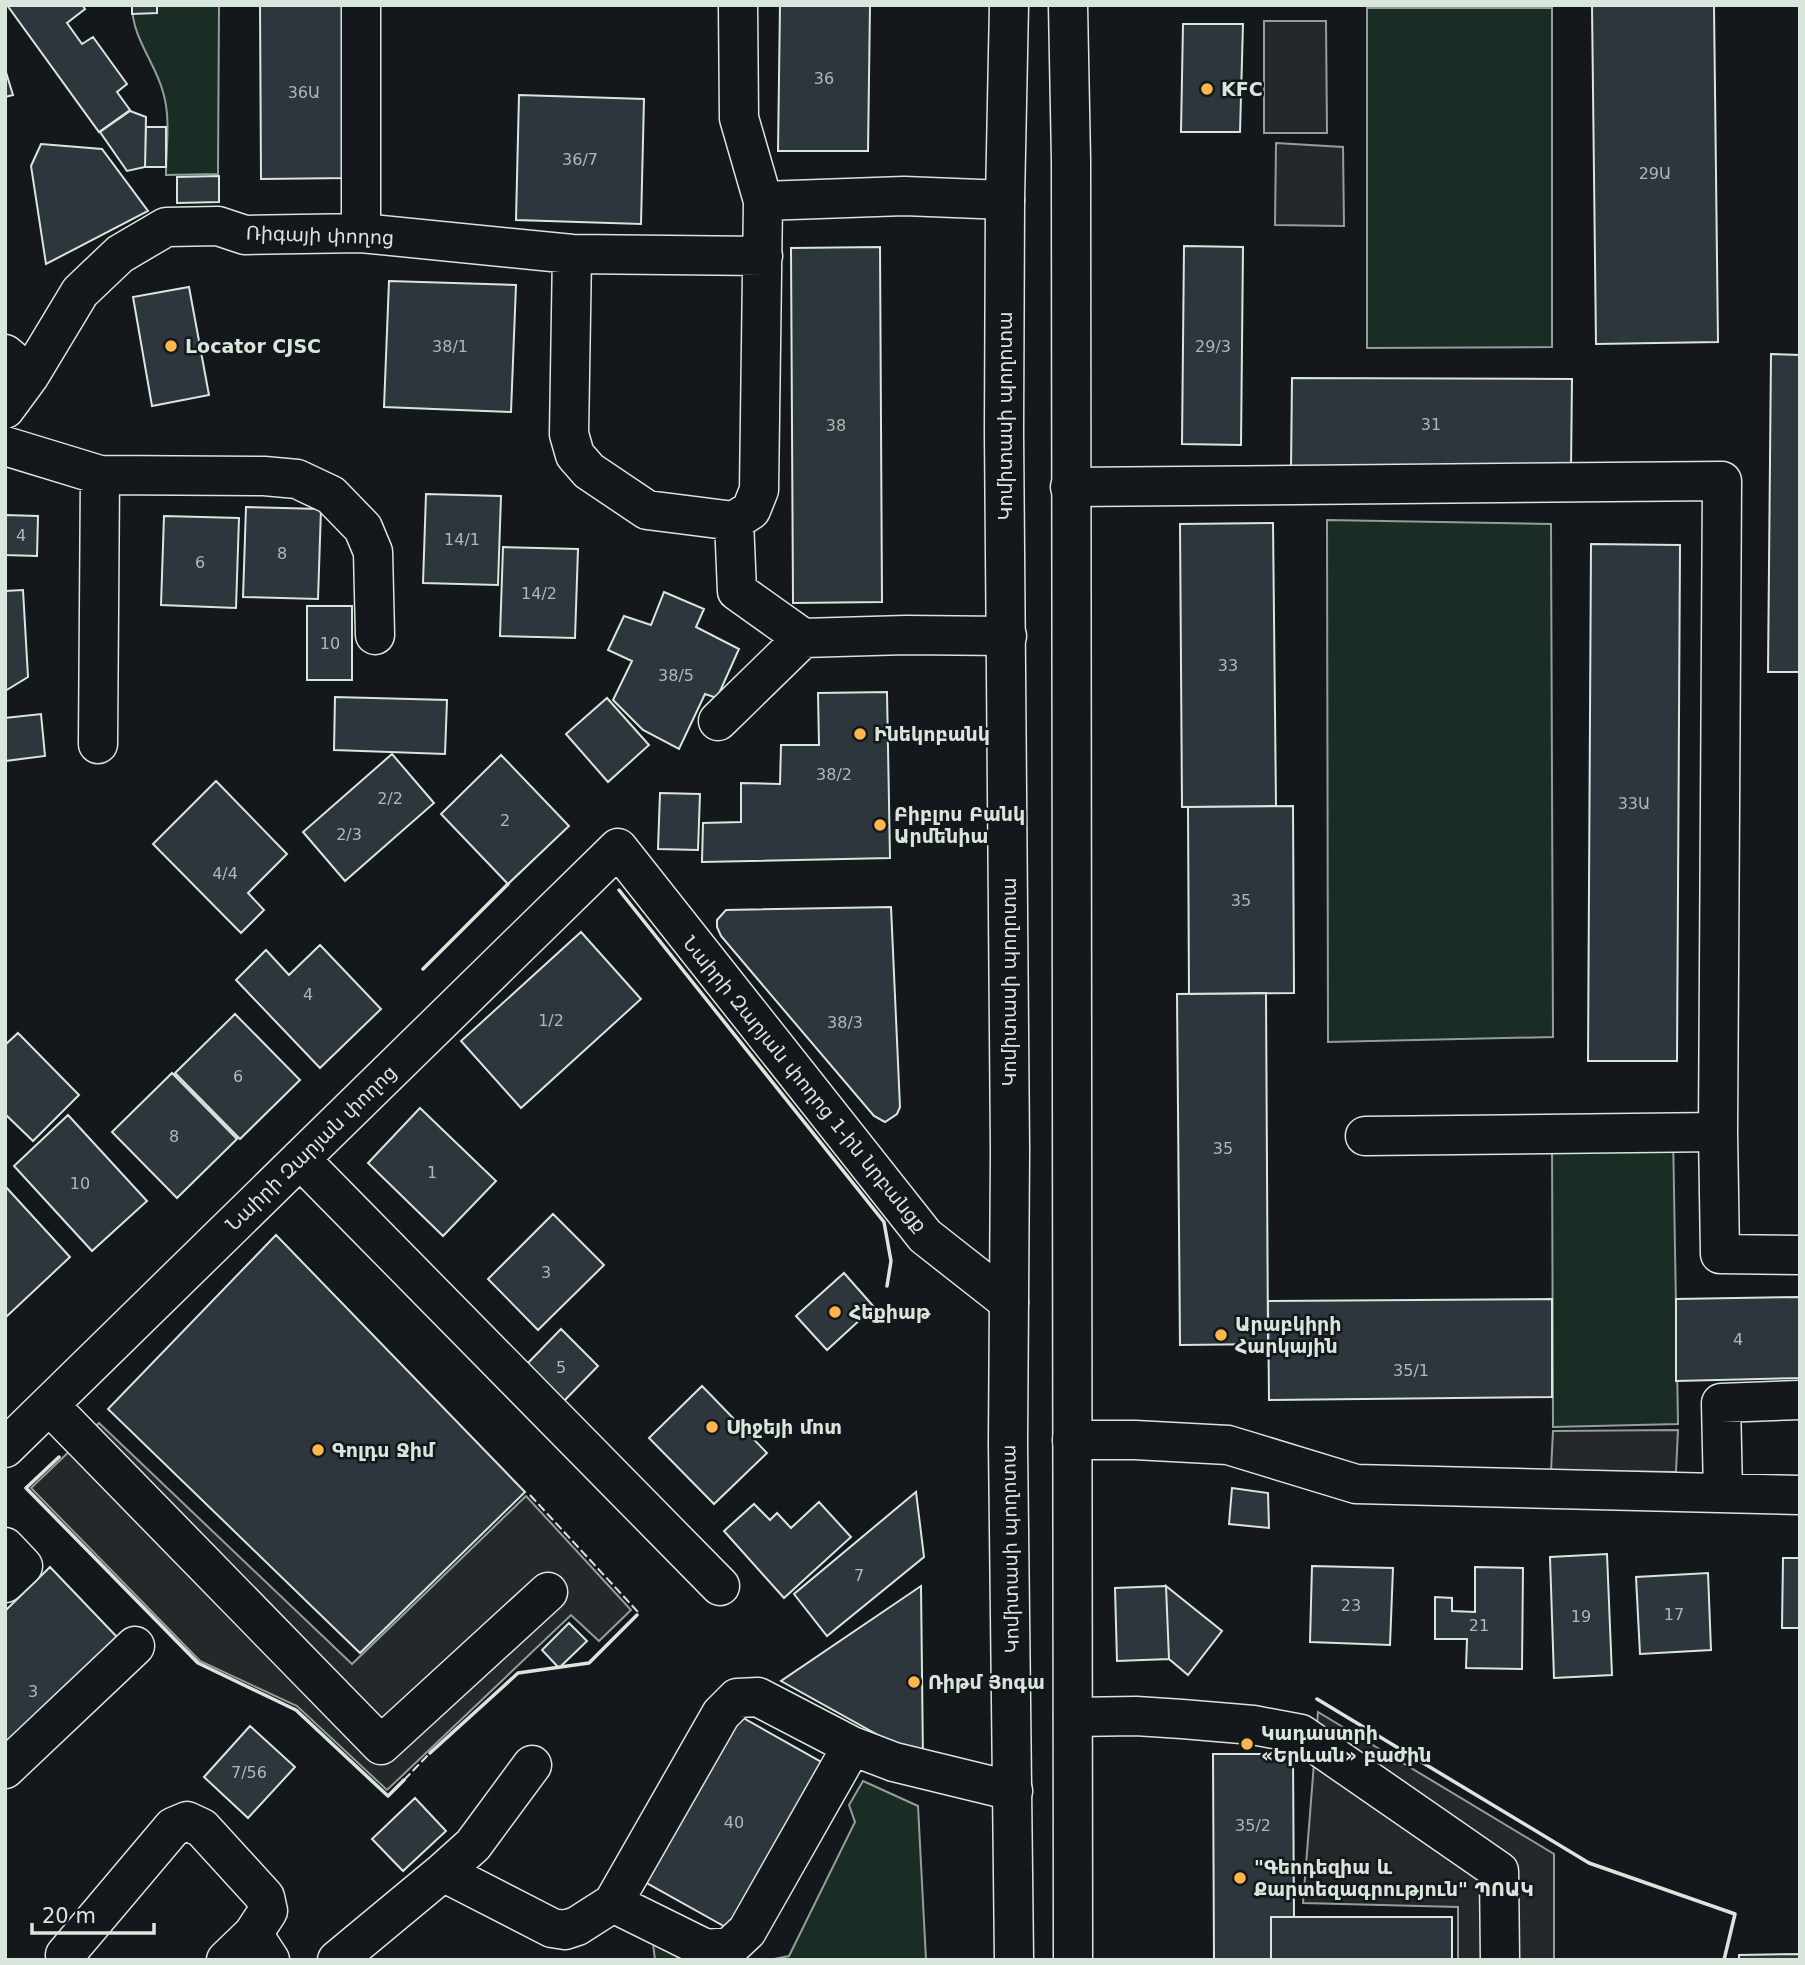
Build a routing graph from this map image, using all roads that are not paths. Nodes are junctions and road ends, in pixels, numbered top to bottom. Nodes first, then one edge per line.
1 (361, 5) edge
2 (738, 5) edge
3 (1009, 5) edge
4 (1068, 5) edge
5 (1004, 200) junction
6 (763, 201) junction
7 (361, 233) junction
8 (572, 254) junction
9 (763, 256) junction
10 (18, 364) edge
11 (5, 409) edge
12 (5, 446) edge
13 (100, 475) junction
14 (1070, 487) junction
15 (734, 521) junction
16 (375, 635) dead end
17 (1007, 636) junction
18 (803, 638) junction
19 (718, 721) dead end
20 (99, 744) dead end
21 (618, 848) joint
22 (1718, 1132) junction
23 (1365, 1136) dead end
24 (300, 1159) junction
25 (1800, 1255) edge
26 (1009, 1302) junction
27 (1800, 1400) edge
28 (49, 1405) junction
29 (1072, 1440) junction
30 (5, 1448) edge
31 (1723, 1493) junction
32 (1800, 1495) edge
33 (5, 1546) edge
34 (5, 1583) edge
35 (720, 1586) dead end
36 (548, 1592) dead end
37 (135, 1646) dead end
38 (1073, 1717) junction
39 (852, 1746) junction
40 (532, 1765) dead end
41 (5, 1769) edge
42 (1013, 1791) junction
43 (443, 1872) junction
44 (613, 1903) junction
45 (262, 1947) edge
46 (64, 1958) edge
47 (226, 1960) edge
48 (337, 1960) edge
49 (1014, 1960) edge
50 (1073, 1960) edge
51 (1500, 1960) edge

1 - 7 main road
2 - 6 main road
3 - 5 main road, Կոմիտասի պողոտա
4 - 14 main road
5 - 6 main road
5 - 17 main road, Կոմիտասի պողոտա
6 - 9 main road
7 - 8 main road, Ռիգայի փողոց
7 - 10 main road, Ռիգայի փողոց
8 - 9 main road, Ռիգայի փողոց
8 - 15 main road
9 - 15 main road
10 - 11 main road, Ռիգայի փողոց
12 - 13 main road
13 - 16 main road
13 - 20 main road
14 - 22 main road
14 - 29 main road
15 - 18 main road
17 - 18 main road
17 - 26 main road, Կոմիտասի պողոտա
18 - 19 main road
21 - 24 main road, Նաիրի Զարյան փողոց
21 - 26 main road, Նաիրի Զարյան փողոց 1-ին նրբանցք
22 - 23 main road
22 - 25 main road
24 - 28 main road, Նաիրի Զարյան փողոց
24 - 35 main road
26 - 42 main road, Կոմիտասի պողոտա
27 - 31 main road
28 - 30 main road, Նաիրի Զարյան փողոց
28 - 36 main road
29 - 31 main road
29 - 38 main road
31 - 32 main road
33 - 34 main road
37 - 41 main road
38 - 50 main road
38 - 51 main road
39 - 42 main road
39 - 44 main road
39 - 44 main road
40 - 43 main road
42 - 49 main road, Կոմիտասի պողոտա
43 - 44 main road
43 - 48 main road
45 - 46 main road
45 - 47 main road

